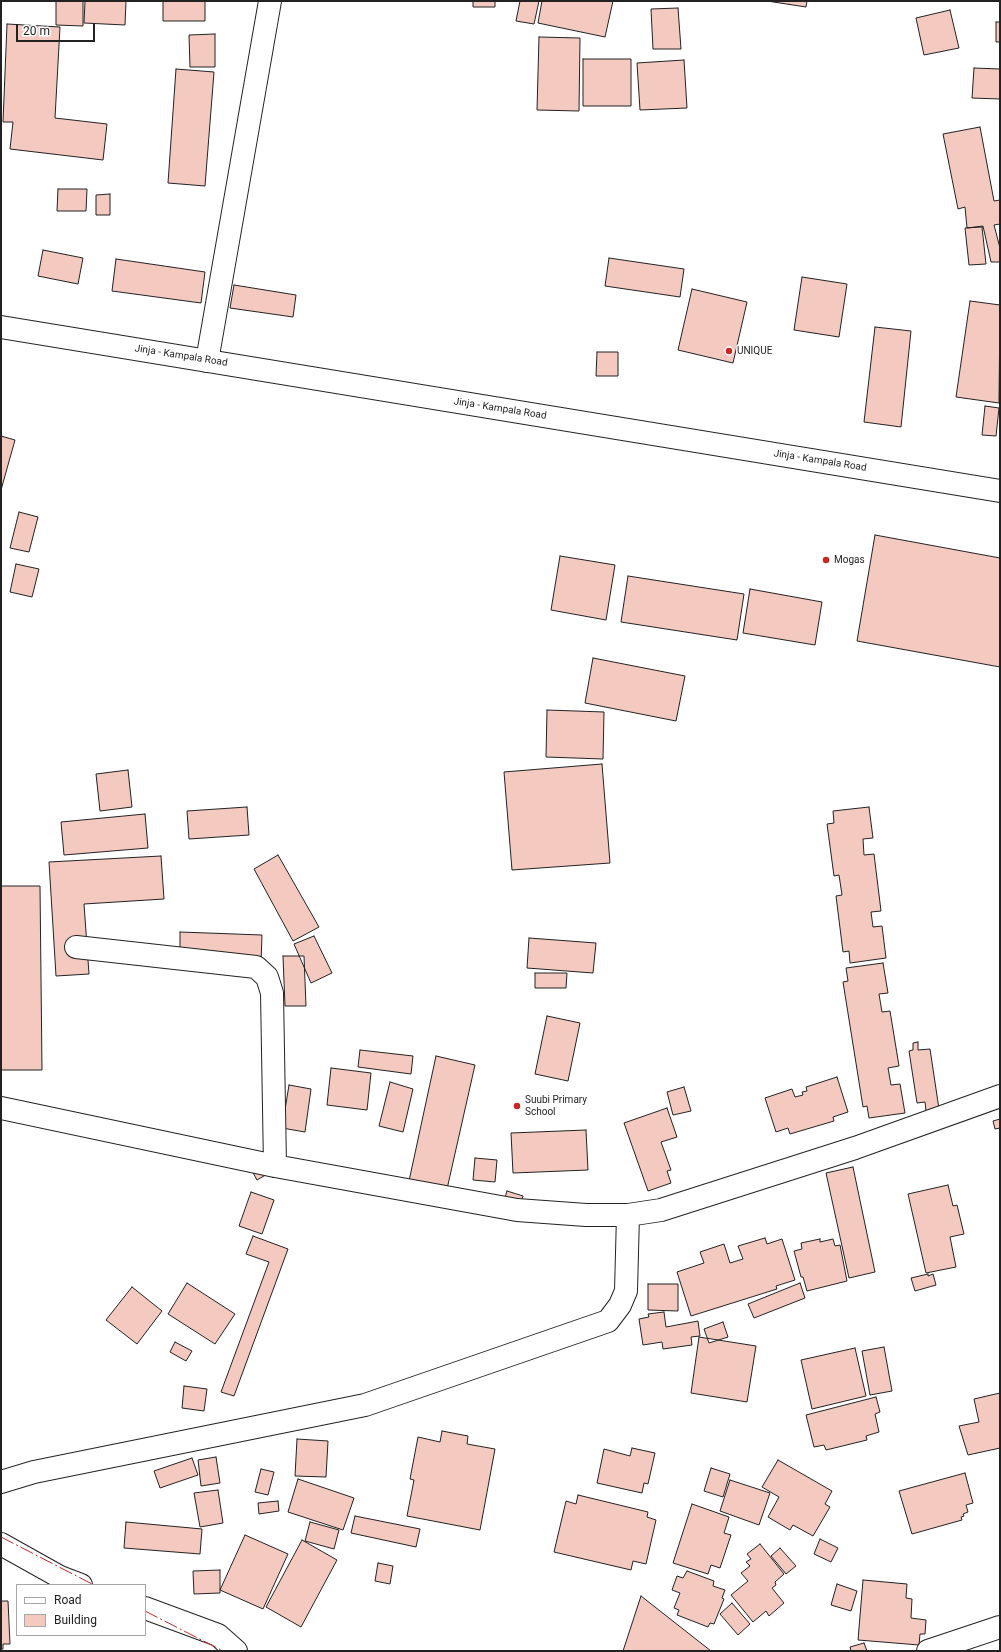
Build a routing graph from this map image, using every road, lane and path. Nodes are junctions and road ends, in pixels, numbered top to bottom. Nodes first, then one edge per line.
1 (270, 1) edge
2 (1, 327) edge
3 (207, 361) junction
4 (1000, 491) edge
5 (76, 947) dead end
6 (1000, 1096) edge
7 (1, 1108) edge
8 (275, 1166) junction
9 (628, 1215) junction
10 (1, 1482) edge
11 (1, 1544) edge
12 (78, 1584) edge
13 (146, 1608) edge
14 (1000, 1627) edge
15 (236, 1651) edge
16 (928, 1651) edge

1 - 3 main road
2 - 3 main road, Jinja - Kampala Road
3 - 4 main road, Jinja - Kampala Road
5 - 8 main road
6 - 9 main road
7 - 8 main road
8 - 9 main road
9 - 10 main road
11 - 12 main road
13 - 15 main road
14 - 16 main road

